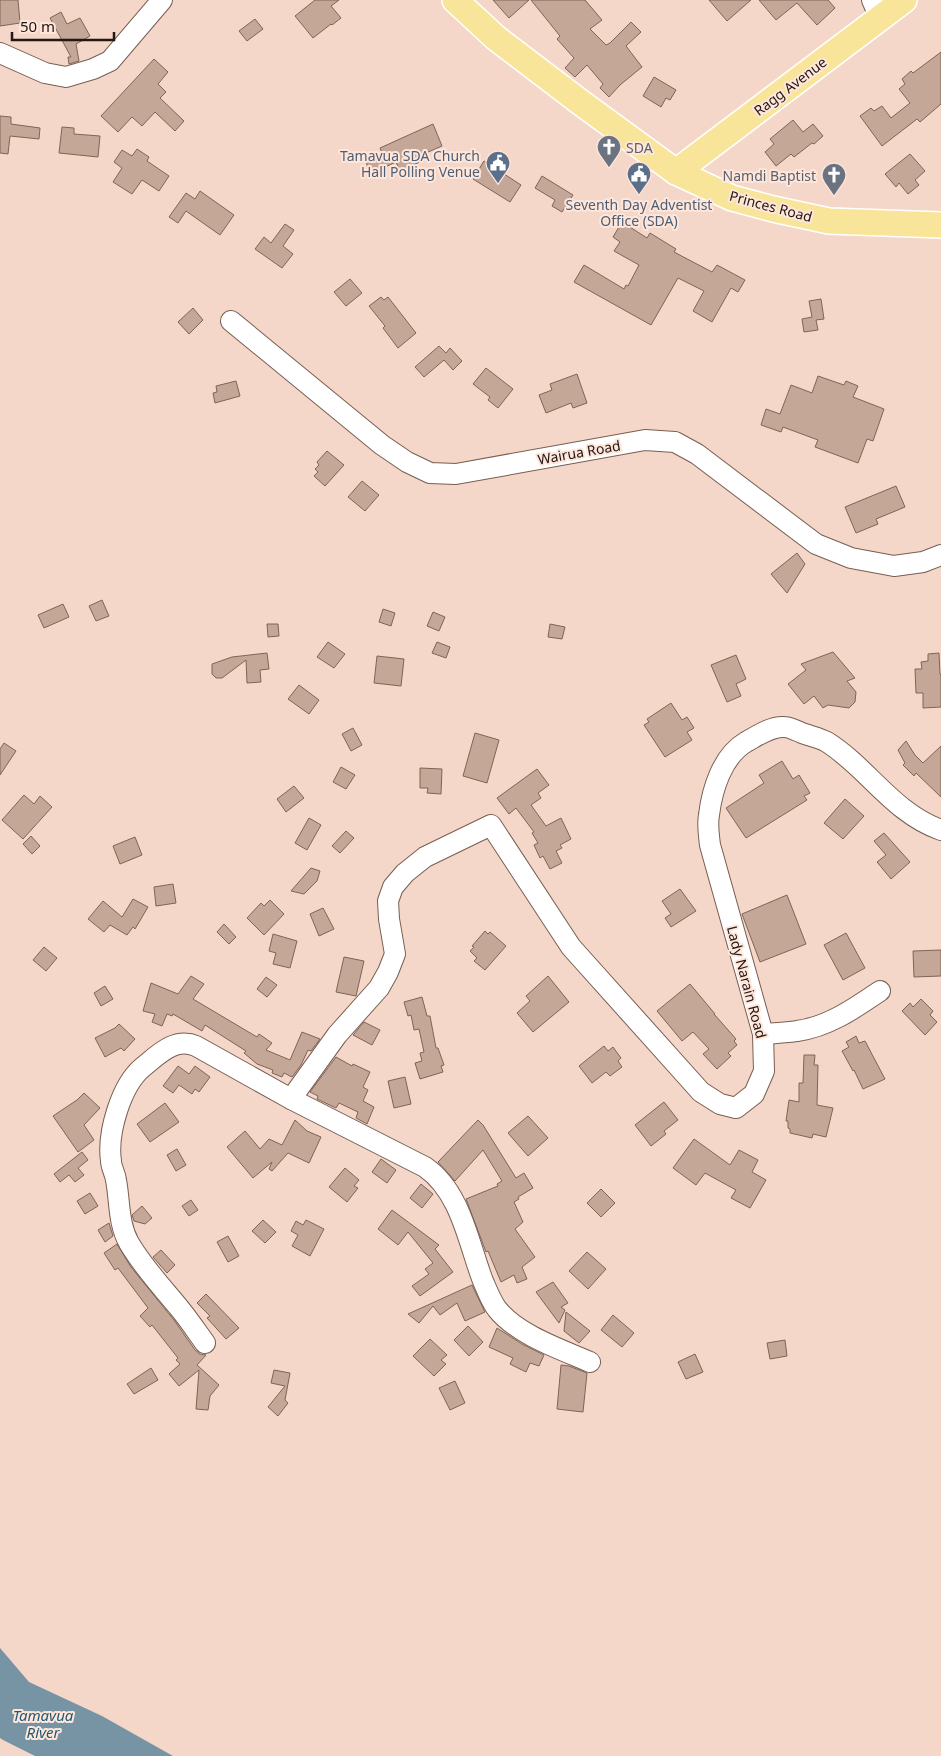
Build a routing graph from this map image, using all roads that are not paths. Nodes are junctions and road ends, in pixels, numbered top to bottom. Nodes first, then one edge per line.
1 (162, 0) edge
2 (455, 0) edge
3 (904, 0) edge
4 (876, 9) edge
5 (0, 53) edge
6 (676, 172) junction
7 (941, 225) edge
8 (231, 321) dead end
9 (941, 555) edge
10 (941, 830) edge
11 (880, 991) dead end
12 (762, 1034) junction
13 (291, 1099) junction
14 (205, 1343) dead end
15 (590, 1362) dead end

1 - 5 street
2 - 6 main road, Princes Road
3 - 4 main road, Ragg Avenue
4 - 6 main road, Ragg Avenue
6 - 7 main road, Princes Road
8 - 9 street, Wairua Road
10 - 12 street, Lady Narain Road
11 - 12 street
12 - 13 street, Lady Narain Road
13 - 14 street
13 - 15 street

